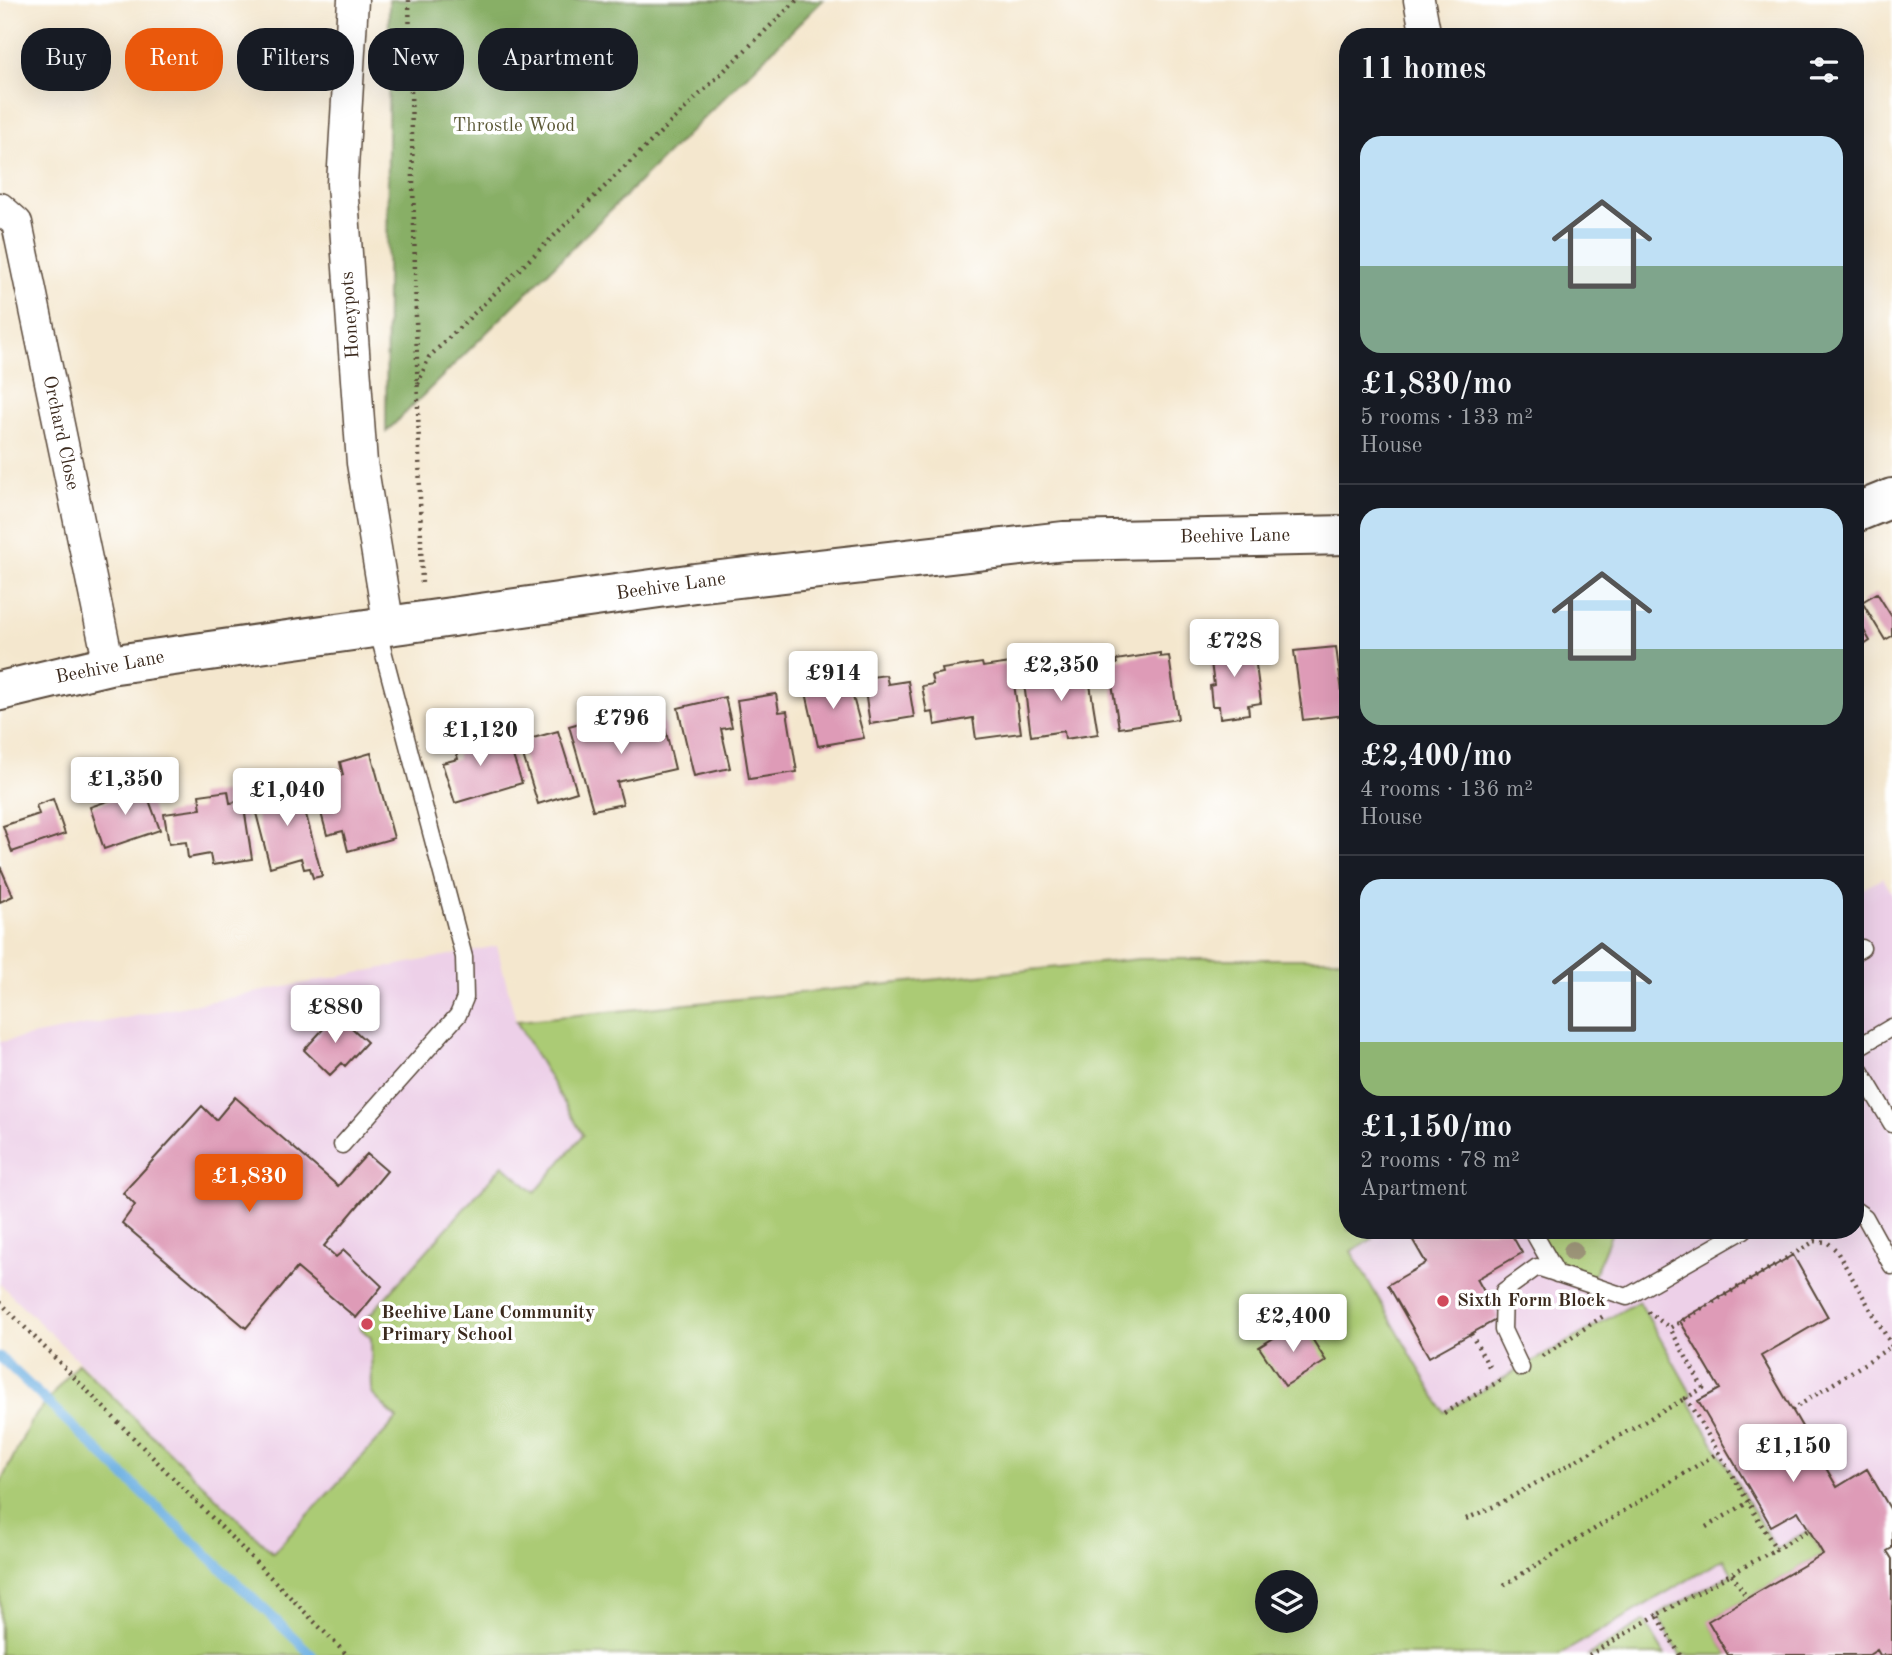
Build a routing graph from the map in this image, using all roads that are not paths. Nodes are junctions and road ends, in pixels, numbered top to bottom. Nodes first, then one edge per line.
1 (353, 0) edge
2 (1419, 0) edge
3 (1424, 28) edge
4 (0, 208) edge
5 (1892, 498) edge
6 (1864, 509) edge
7 (1339, 535) edge
8 (396, 626) junction
9 (109, 665) junction
10 (0, 691) edge
11 (1892, 1027) edge
12 (1864, 1044) edge
13 (1864, 1077) edge
14 (1892, 1124) edge
15 (342, 1145) dead end
16 (1864, 1216) edge
17 (1537, 1239) edge
18 (1728, 1239) edge
19 (1892, 1265) edge
20 (1556, 1274) junction
21 (1521, 1368) dead end

1 - 8 street, Honeypots
2 - 3 street
4 - 9 street, Orchard Close
5 - 6 main road
7 - 8 main road, Beehive Lane
8 - 9 main road, Beehive Lane
8 - 15 lane
9 - 10 main road, Beehive Lane
11 - 12 lane
13 - 14 lane
16 - 19 lane
17 - 20 lane
18 - 20 lane
20 - 21 lane

